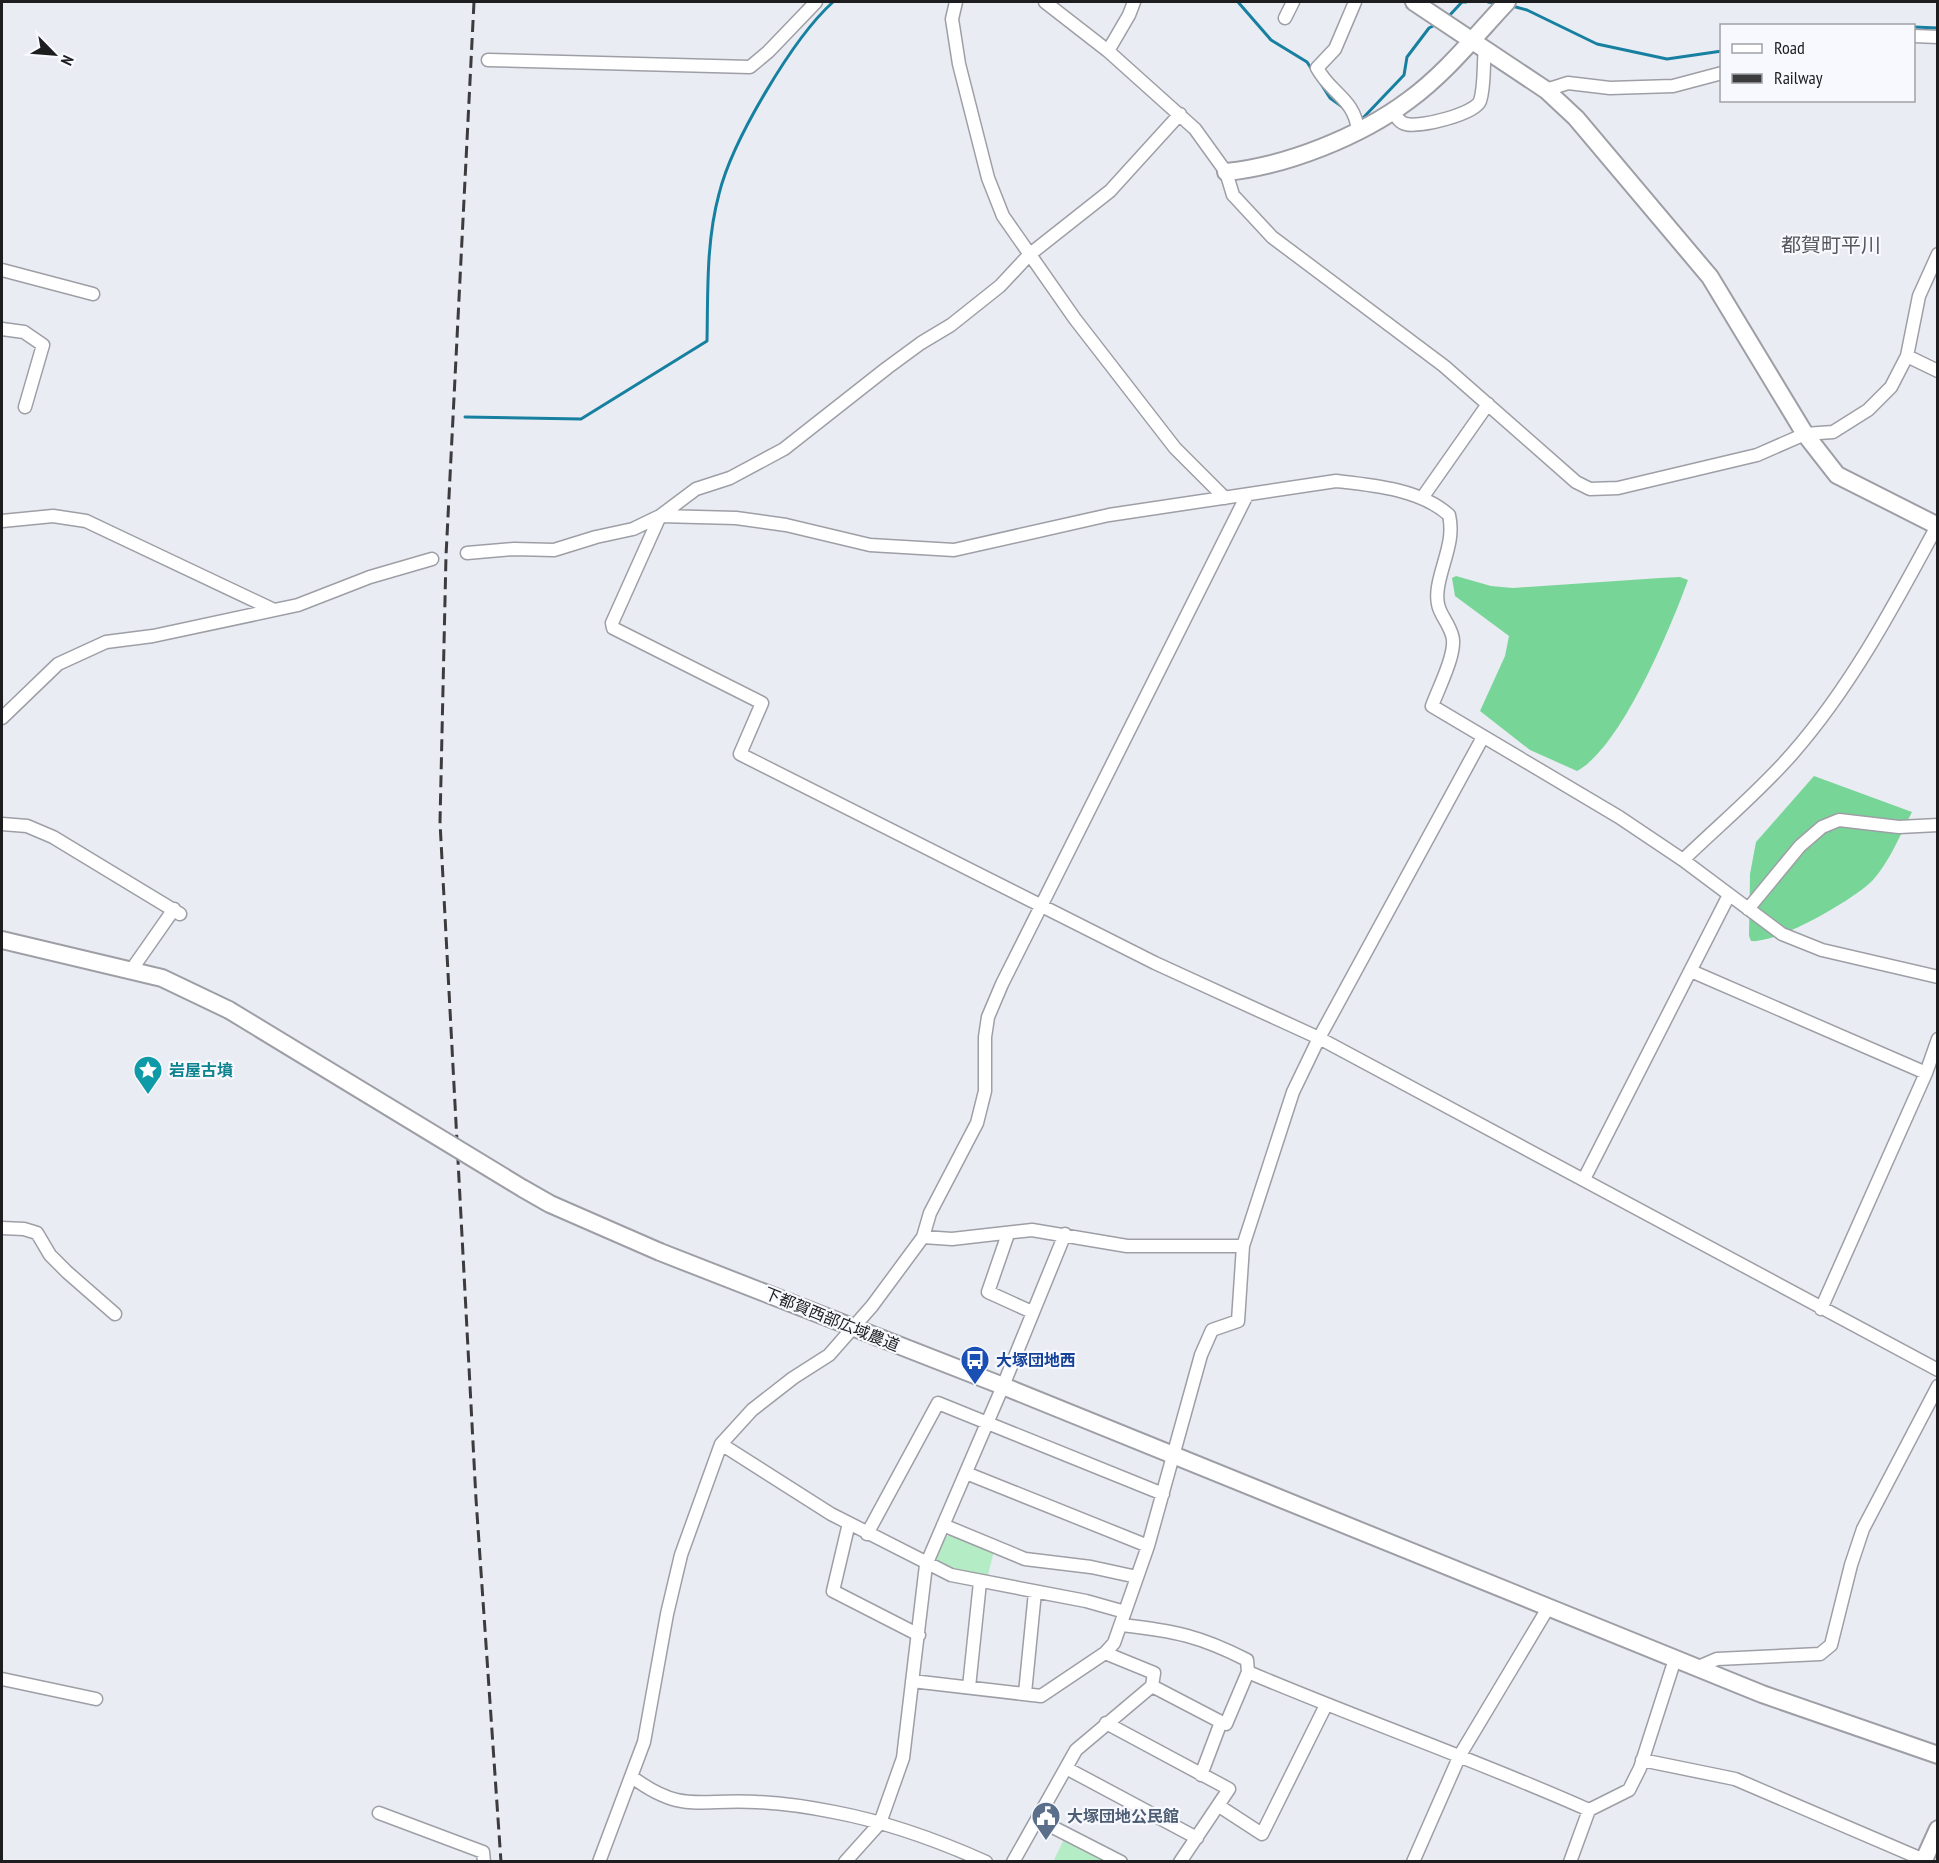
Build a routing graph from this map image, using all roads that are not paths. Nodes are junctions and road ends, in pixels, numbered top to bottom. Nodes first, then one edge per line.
1 (816, 2) edge
2 (956, 2) edge
3 (1045, 2) edge
4 (1134, 2) edge
5 (1293, 2) edge
6 (1355, 2) edge
7 (1414, 2) edge
8 (1507, 2) edge
9 (1286, 18) dead end
10 (1915, 36) edge
11 (1938, 37) edge
12 (1478, 44) junction
13 (1108, 51) junction
14 (488, 60) dead end
15 (1720, 74) edge
16 (1546, 90) junction
17 (1393, 111) junction
18 (1180, 114) junction
19 (1358, 131) junction
20 (1227, 172) junction
21 (1938, 254) edge
22 (1029, 255) junction
23 (2, 270) edge
24 (93, 294) dead end
25 (2, 329) edge
26 (1907, 356) junction
27 (1938, 371) edge
28 (1488, 404) junction
29 (25, 407) dead end
30 (1805, 434) junction
31 (1247, 495) junction
32 (1225, 498) junction
33 (1422, 498) junction
34 (660, 516) junction
35 (2, 521) edge
36 (1937, 526) edge
37 (467, 553) dead end
38 (432, 559) dead end
39 (272, 609) junction
40 (2, 718) edge
41 (1483, 737) junction
42 (2, 824) edge
43 (1938, 825) edge
44 (1683, 860) junction
45 (1729, 895) junction
46 (1040, 906) junction
47 (1748, 909) junction
48 (2, 940) edge
49 (132, 969) junction
50 (1691, 971) junction
51 (1938, 977) edge
52 (1319, 1038) junction
53 (1937, 1043) edge
54 (1926, 1073) junction
55 (1584, 1179) junction
56 (2, 1228) edge
57 (1008, 1234) junction
58 (1065, 1234) junction
59 (923, 1237) junction
60 (1242, 1246) junction
61 (1821, 1309) junction
62 (1032, 1312) junction
63 (115, 1314) dead end
64 (854, 1328) junction
65 (1938, 1370) edge
66 (1004, 1386) junction
67 (1938, 1386) edge
68 (987, 1424) junction
69 (721, 1444) junction
70 (1174, 1456) junction
71 (966, 1473) junction
72 (1163, 1494) junction
73 (849, 1523) junction
74 (943, 1525) junction
75 (867, 1534) junction
76 (1148, 1546) junction
77 (926, 1565) junction
78 (1137, 1577) junction
79 (980, 1582) junction
80 (1035, 1592) junction
81 (1548, 1608) junction
82 (1125, 1612) junction
83 (1122, 1625) junction
84 (919, 1635) junction
85 (1105, 1653) junction
86 (1676, 1659) junction
87 (1695, 1668) junction
88 (1248, 1672) junction
89 (2, 1679) edge
90 (912, 1681) junction
91 (1152, 1686) junction
92 (969, 1687) junction
93 (1025, 1693) junction
94 (96, 1699) dead end
95 (1326, 1705) junction
96 (1221, 1722) junction
97 (1106, 1723) junction
98 (1460, 1755) junction
99 (1938, 1755) edge
100 (1642, 1760) junction
101 (1066, 1768) junction
102 (1201, 1775) junction
103 (632, 1777) junction
104 (1219, 1806) junction
105 (1590, 1810) junction
106 (379, 1813) dead end
107 (1037, 1819) junction
108 (880, 1822) junction
109 (1938, 1829) edge
110 (1197, 1838) junction
111 (1923, 1861) edge
112 (484, 1862) edge
113 (599, 1862) edge
114 (845, 1862) edge
115 (986, 1862) edge
116 (1013, 1862) edge
117 (1121, 1862) edge
118 (1180, 1862) edge
119 (1413, 1862) edge
120 (1570, 1862) edge

1 - 14 street
2 - 22 street
3 - 13 street
4 - 13 street
5 - 9 street
6 - 19 street
7 - 12 street
8 - 12 street
10 - 11 street
12 - 16 street
12 - 17 street
12 - 17 street
13 - 18 street
15 - 16 street
16 - 30 street
17 - 19 street
18 - 20 street
18 - 22 street
19 - 20 street
20 - 28 street
21 - 26 street
22 - 32 street
22 - 34 street
23 - 24 street
25 - 29 street
26 - 27 street
26 - 30 street
28 - 30 street
28 - 33 street
30 - 36 street
31 - 32 street
31 - 33 street
31 - 46 street
32 - 34 street
33 - 41 street
34 - 37 street
34 - 46 street
35 - 39 street
36 - 44 street
38 - 39 street
39 - 40 street
41 - 44 street
41 - 52 street
42 - 49 street
43 - 47 street
44 - 45 street
45 - 47 street
45 - 50 street
46 - 52 street
46 - 59 street
47 - 51 street
48 - 49 street
49 - 64 street, 下都賀西部広域農道, bridge
50 - 54 street
50 - 55 street
52 - 55 street
52 - 60 street
53 - 54 street
54 - 61 street
55 - 61 street
56 - 63 street
57 - 58 street
57 - 59 street
57 - 62 street
58 - 60 street
58 - 62 street
59 - 64 street
60 - 70 street
61 - 65 street
62 - 66 street
64 - 66 street, 下都賀西部広域農道
64 - 69 street
66 - 68 street
66 - 70 street, 下都賀西部広域農道
67 - 87 street
68 - 71 street
68 - 72 street
68 - 75 street
69 - 73 street
69 - 103 street
70 - 72 street
70 - 81 street, 下都賀西部広域農道
71 - 74 street
71 - 76 street
72 - 76 street
73 - 75 street
73 - 84 street
74 - 77 street
74 - 78 street
75 - 77 street
76 - 78 street
77 - 79 street
77 - 84 street
78 - 82 street
79 - 80 street
79 - 92 street
80 - 82 street
80 - 93 street
81 - 86 street, 下都賀西部広域農道
81 - 98 street
82 - 83 street
83 - 85 street
83 - 88 street
84 - 90 street
85 - 91 street
85 - 93 street
86 - 87 street, 下都賀西部広域農道
86 - 100 street
87 - 99 street, 下都賀西部広域農道
88 - 95 street
88 - 96 street
89 - 94 street
90 - 92 street
90 - 108 street
91 - 96 street
91 - 97 street
92 - 93 street
95 - 98 street
95 - 104 street
96 - 102 street
97 - 101 street
97 - 102 street
98 - 105 street
98 - 119 street
100 - 105 street
100 - 111 street
101 - 107 street
101 - 110 street
102 - 104 street
103 - 108 street
103 - 113 street
104 - 110 street
105 - 120 street
106 - 112 street
107 - 116 street
107 - 117 street
108 - 114 street
108 - 115 street
109 - 111 street
110 - 118 street

